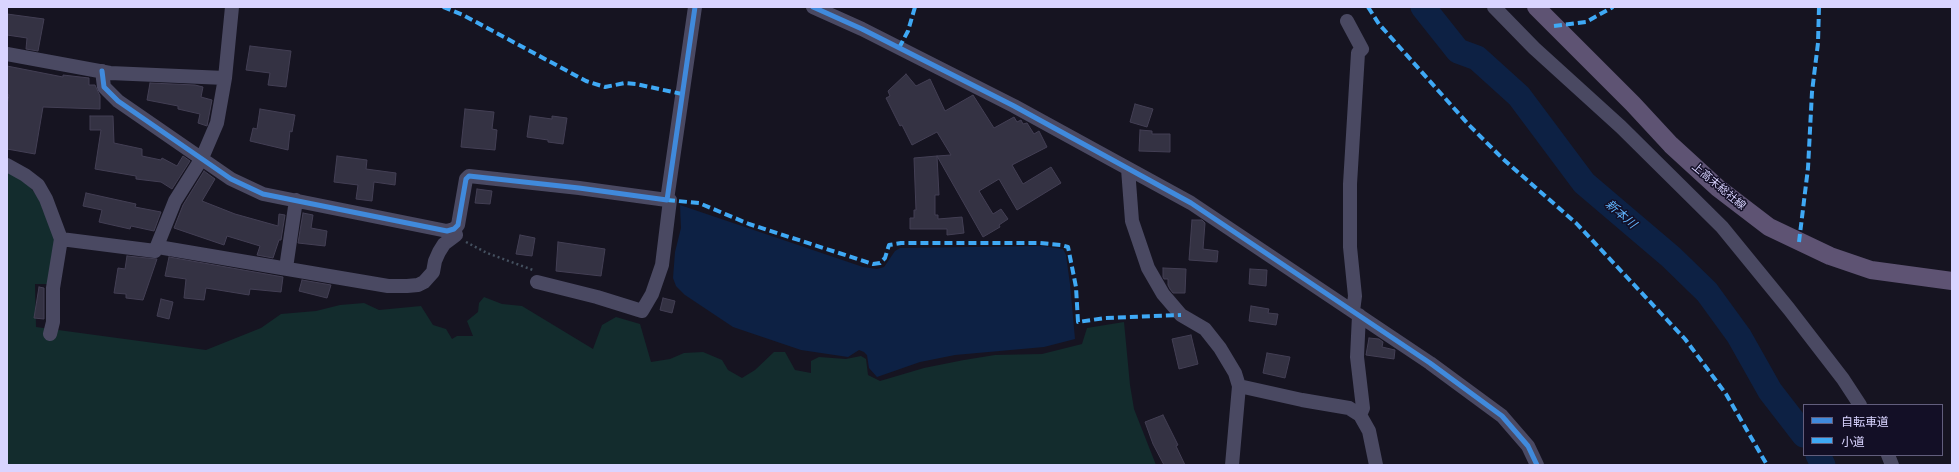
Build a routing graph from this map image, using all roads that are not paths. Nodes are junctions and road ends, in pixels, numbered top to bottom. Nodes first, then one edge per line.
1 (232, 7) edge
2 (695, 7) edge
3 (813, 7) edge
4 (1494, 7) edge
5 (1536, 7) edge
6 (1347, 21) dead end
7 (7, 54) edge
8 (102, 71) junction
9 (225, 78) junction
10 (202, 158) junction
11 (7, 165) edge
12 (1128, 169) junction
13 (296, 200) junction
14 (670, 200) dead end
15 (455, 232) junction
16 (61, 239) junction
17 (158, 247) junction
18 (286, 268) junction
19 (1952, 281) edge
20 (537, 282) road end
21 (1356, 313) junction
22 (50, 334) dead end
23 (1239, 386) junction
24 (1859, 404) edge
25 (1360, 416) junction
26 (1232, 465) edge
27 (1376, 465) edge
28 (1537, 465) edge

1 - 9 street
2 - 15 street
3 - 12 street
4 - 24 street
5 - 19 main road, 上高末総社線
6 - 21 street
7 - 8 street
8 - 9 street
8 - 10 street
9 - 10 street
10 - 13 street
10 - 17 street
11 - 16 street
12 - 21 street
12 - 23 street
13 - 15 street
13 - 18 street
14 - 20 street
15 - 18 street
16 - 17 street
16 - 22 street
17 - 18 street
21 - 25 street
21 - 28 street
23 - 25 street
23 - 26 street
25 - 27 street

